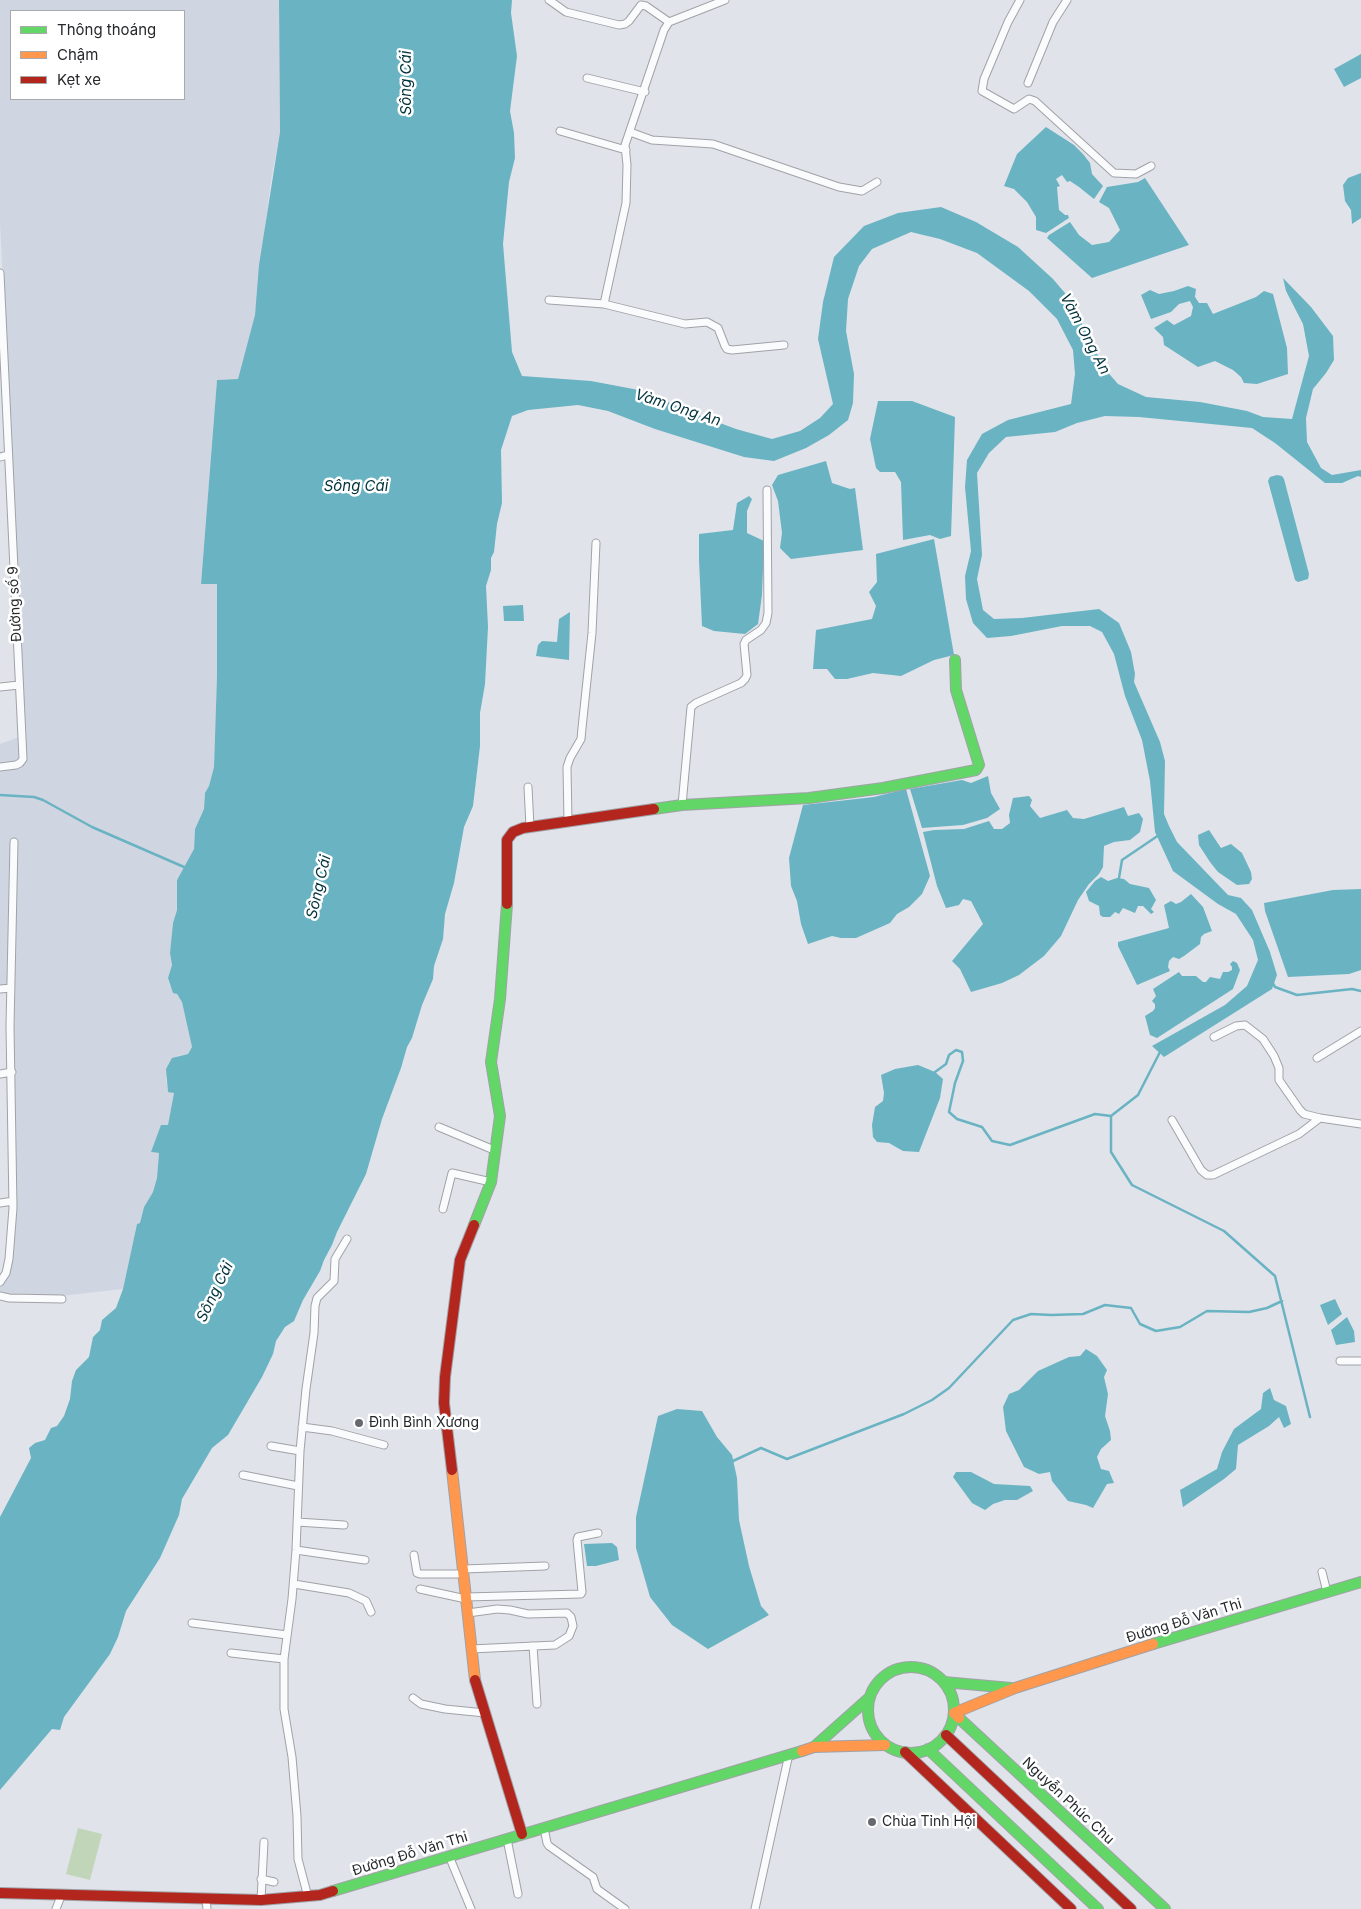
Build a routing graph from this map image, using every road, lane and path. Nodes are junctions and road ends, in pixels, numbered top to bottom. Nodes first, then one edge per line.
1 (550, 0) edge
2 (725, 0) edge
3 (1020, 0) edge
4 (1067, 0) edge
5 (669, 22) junction
6 (587, 78) dead end
7 (1028, 82) dead end
8 (645, 92) junction
9 (560, 132) dead end
10 (630, 132) junction
11 (626, 150) junction
12 (1151, 166) dead end
13 (878, 182) dead end
14 (0, 273) edge
15 (549, 300) dead end
16 (604, 304) junction
17 (784, 345) dead end
18 (8, 455) junction
19 (0, 457) edge
20 (767, 490) dead end
21 (596, 543) dead end
22 (955, 660) dead end
23 (19, 685) junction
24 (0, 687) edge
25 (0, 767) edge
26 (528, 787) dead end
27 (682, 805) junction
28 (568, 821) junction
29 (530, 827) junction
30 (14, 842) dead end
31 (11, 988) junction
32 (0, 989) edge
33 (1361, 1031) edge
34 (1214, 1037) dead end
35 (1316, 1058) dead end
36 (12, 1072) junction
37 (0, 1074) edge
38 (1320, 1118) junction
39 (1172, 1120) dead end
40 (1361, 1124) edge
41 (438, 1127) dead end
42 (494, 1150) junction
43 (491, 1182) junction
44 (13, 1201) junction
45 (0, 1203) edge
46 (443, 1209) dead end
47 (347, 1239) dead end
48 (0, 1282) edge
49 (0, 1296) edge
50 (62, 1299) dead end
51 (1340, 1361) dead end
52 (1361, 1362) edge
53 (302, 1427) junction
54 (384, 1445) dead end
55 (271, 1446) dead end
56 (300, 1451) junction
57 (243, 1475) dead end
58 (298, 1486) junction
59 (297, 1522) junction
60 (344, 1525) dead end
61 (598, 1533) dead end
62 (296, 1550) junction
63 (414, 1555) dead end
64 (365, 1560) dead end
65 (545, 1566) dead end
66 (464, 1572) junction
67 (1322, 1572) dead end
68 (1361, 1582) edge
69 (294, 1584) junction
70 (420, 1589) dead end
71 (1327, 1592) junction
72 (466, 1598) junction
73 (371, 1612) dead end
74 (468, 1613) junction
75 (192, 1623) dead end
76 (287, 1635) junction
77 (533, 1646) junction
78 (471, 1649) junction
79 (231, 1653) dead end
80 (284, 1659) junction
81 (944, 1682) junction
82 (1015, 1688) junction
83 (413, 1698) dead end
84 (869, 1698) junction
85 (537, 1704) dead end
86 (485, 1713) junction
87 (954, 1713) junction
88 (946, 1735) junction
89 (885, 1744) junction
90 (814, 1747) junction
91 (928, 1749) junction
92 (905, 1752) junction
93 (789, 1754) junction
94 (544, 1828) junction
95 (522, 1834) junction
96 (507, 1839) junction
97 (264, 1842) dead end
98 (449, 1856) junction
99 (261, 1879) junction
100 (274, 1882) dead end
101 (0, 1893) edge
102 (518, 1894) dead end
103 (61, 1896) junction
104 (308, 1897) junction
105 (261, 1900) junction
106 (206, 1904) edge
107 (56, 1909) edge
108 (471, 1909) edge
109 (625, 1909) edge
110 (756, 1909) edge
111 (1071, 1909) edge
112 (1098, 1909) edge
113 (1131, 1909) edge
114 (1165, 1909) edge

1 - 5 street
2 - 5 street
3 - 12 street
4 - 7 street
5 - 8 street
6 - 8 street
8 - 10 street
9 - 11 street
10 - 11 street
10 - 13 street
11 - 16 street
14 - 18 street, Đường số 9
15 - 16 street
16 - 17 street
18 - 19 street
18 - 23 street, Đường số 9
20 - 27 street
21 - 28 street
22 - 27 street
23 - 24 street
23 - 25 street, Đường số 9
26 - 29 street
27 - 28 street
28 - 29 street
29 - 42 street
30 - 31 street
31 - 32 street
31 - 36 street
33 - 35 street
34 - 38 street
36 - 37 street
36 - 44 street
38 - 39 street
38 - 40 street
41 - 42 street
42 - 43 street
43 - 46 street
43 - 66 street
44 - 45 street
44 - 48 street
47 - 53 street
49 - 50 street
51 - 52 street
53 - 54 street
53 - 56 street
55 - 56 street
56 - 58 street
57 - 58 street
58 - 59 street
59 - 60 street
59 - 62 street
61 - 72 street
62 - 64 street
62 - 69 street
63 - 66 street
65 - 66 street
66 - 72 street
67 - 71 street
68 - 71 street, Đường Đỗ Văn Thi
69 - 73 street
69 - 76 street
70 - 72 street
71 - 82 street, Đường Đỗ Văn Thi
72 - 74 street
74 - 77 street
74 - 78 street
75 - 76 street
76 - 80 street
77 - 78 street
77 - 85 street
78 - 86 street
79 - 80 street
80 - 104 street
81 - 82 street, Đường Đỗ Văn Thi
81 - 84 street
81 - 87 street
82 - 87 street, Đường Đỗ Văn Thi
83 - 86 street
84 - 89 street
84 - 90 street, Đường Đỗ Văn Thi
86 - 95 street
87 - 88 street
87 - 114 street, Nguyễn Phúc Chu
88 - 91 street
88 - 113 street
89 - 90 street, Đường Đỗ Văn Thi
89 - 92 street
90 - 93 street, Đường Đỗ Văn Thi
91 - 92 street
91 - 112 street
92 - 111 street
93 - 94 street, Đường Đỗ Văn Thi
93 - 110 street
94 - 95 street, Đường Đỗ Văn Thi
94 - 109 street
95 - 96 street, Đường Đỗ Văn Thi
96 - 98 street, Đường Đỗ Văn Thi
96 - 102 street
97 - 99 street
98 - 104 street, Đường Đỗ Văn Thi
98 - 108 street
99 - 100 street
99 - 105 street
101 - 103 street, Đường Đỗ Văn Thi
103 - 106 street, Đường Đỗ Văn Thi
103 - 107 street
104 - 105 street, Đường Đỗ Văn Thi
105 - 106 street, Đường Đỗ Văn Thi

